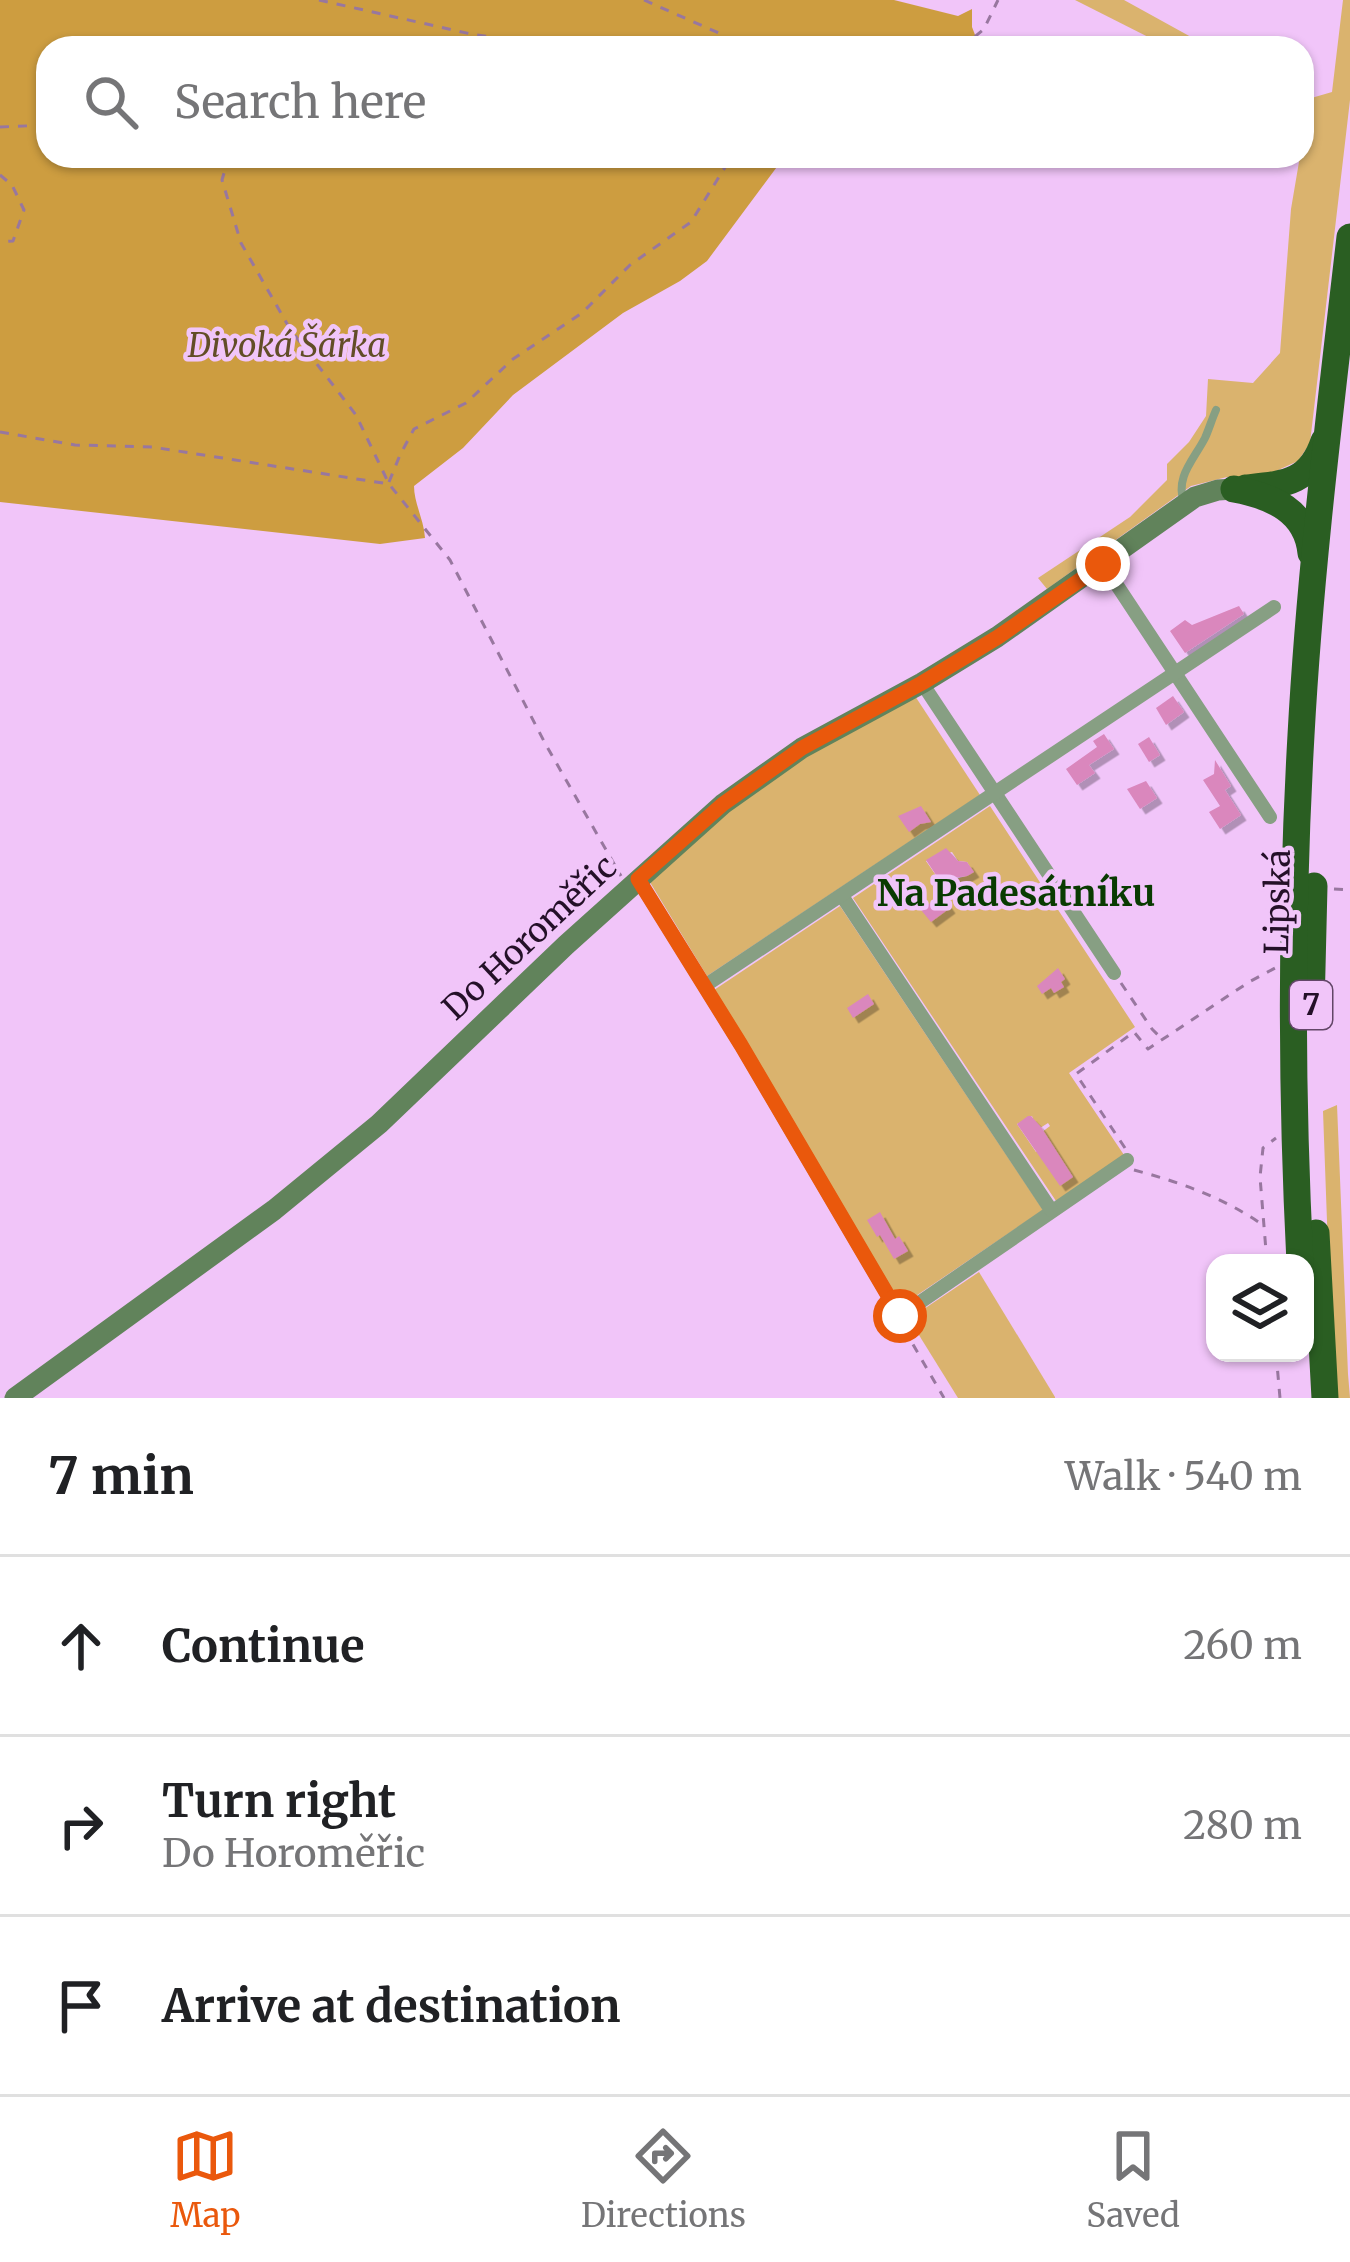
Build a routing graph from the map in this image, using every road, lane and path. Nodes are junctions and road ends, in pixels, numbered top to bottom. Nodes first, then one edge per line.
1 (319, 0) edge
2 (644, 0) edge
3 (998, 0) edge
4 (484, 36) edge
5 (724, 36) edge
6 (976, 36) edge
7 (36, 126) edge
8 (0, 127) edge
9 (226, 168) edge
10 (725, 168) edge
11 (0, 176) edge
12 (1350, 237) edge
13 (0, 242) edge
14 (1350, 391) edge
15 (1216, 410) dead end
16 (1329, 426) junction
17 (0, 432) edge
18 (388, 484) junction
19 (1234, 489) junction
20 (1184, 505) junction
21 (1103, 564) junction
22 (1313, 573) junction
23 (1274, 607) dead end
24 (1177, 672) junction
25 (922, 683) junction
26 (995, 793) junction
27 (1270, 817) dead end
28 (634, 883) junction
29 (842, 896) junction
30 (1282, 965) dead end
31 (1114, 973) joint
32 (706, 986) junction
33 (1162, 1039) junction
34 (1263, 1148) dead end
35 (1126, 1160) junction
36 (1052, 1210) junction
37 (1264, 1225) junction
38 (1266, 1254) edge
39 (1300, 1254) edge
40 (900, 1316) junction
41 (1277, 1362) edge
42 (1306, 1362) edge
43 (15, 1398) edge
44 (944, 1398) edge
45 (1280, 1398) edge
46 (1308, 1398) edge
47 (1325, 1398) edge

1 - 4 path
2 - 5 path
3 - 6 path
7 - 8 path
9 - 18 path
10 - 18 path
11 - 13 path
12 - 16 highway, 7
14 - 47 highway, Lipská / 7
15 - 20 lane
16 - 19 highway
16 - 22 highway, Lipská / 7
17 - 18 path
18 - 28 path
19 - 20 street, Do Horoměřic
19 - 22 highway
20 - 21 street, Do Horoměřic
21 - 24 street
21 - 25 street, Do Horoměřic
22 - 39 highway, Lipská / 7
23 - 24 street
24 - 26 street
24 - 27 street
25 - 26 street
25 - 28 street, Do Horoměřic
26 - 29 street
26 - 31 street
28 - 32 street
28 - 43 street, Do Horoměřic
29 - 32 street
29 - 36 street
30 - 33 path
31 - 33 path
32 - 40 street
33 - 35 path
34 - 37 path
35 - 36 street
35 - 37 path
36 - 40 street
37 - 38 path
40 - 44 path
41 - 45 path
42 - 46 highway

